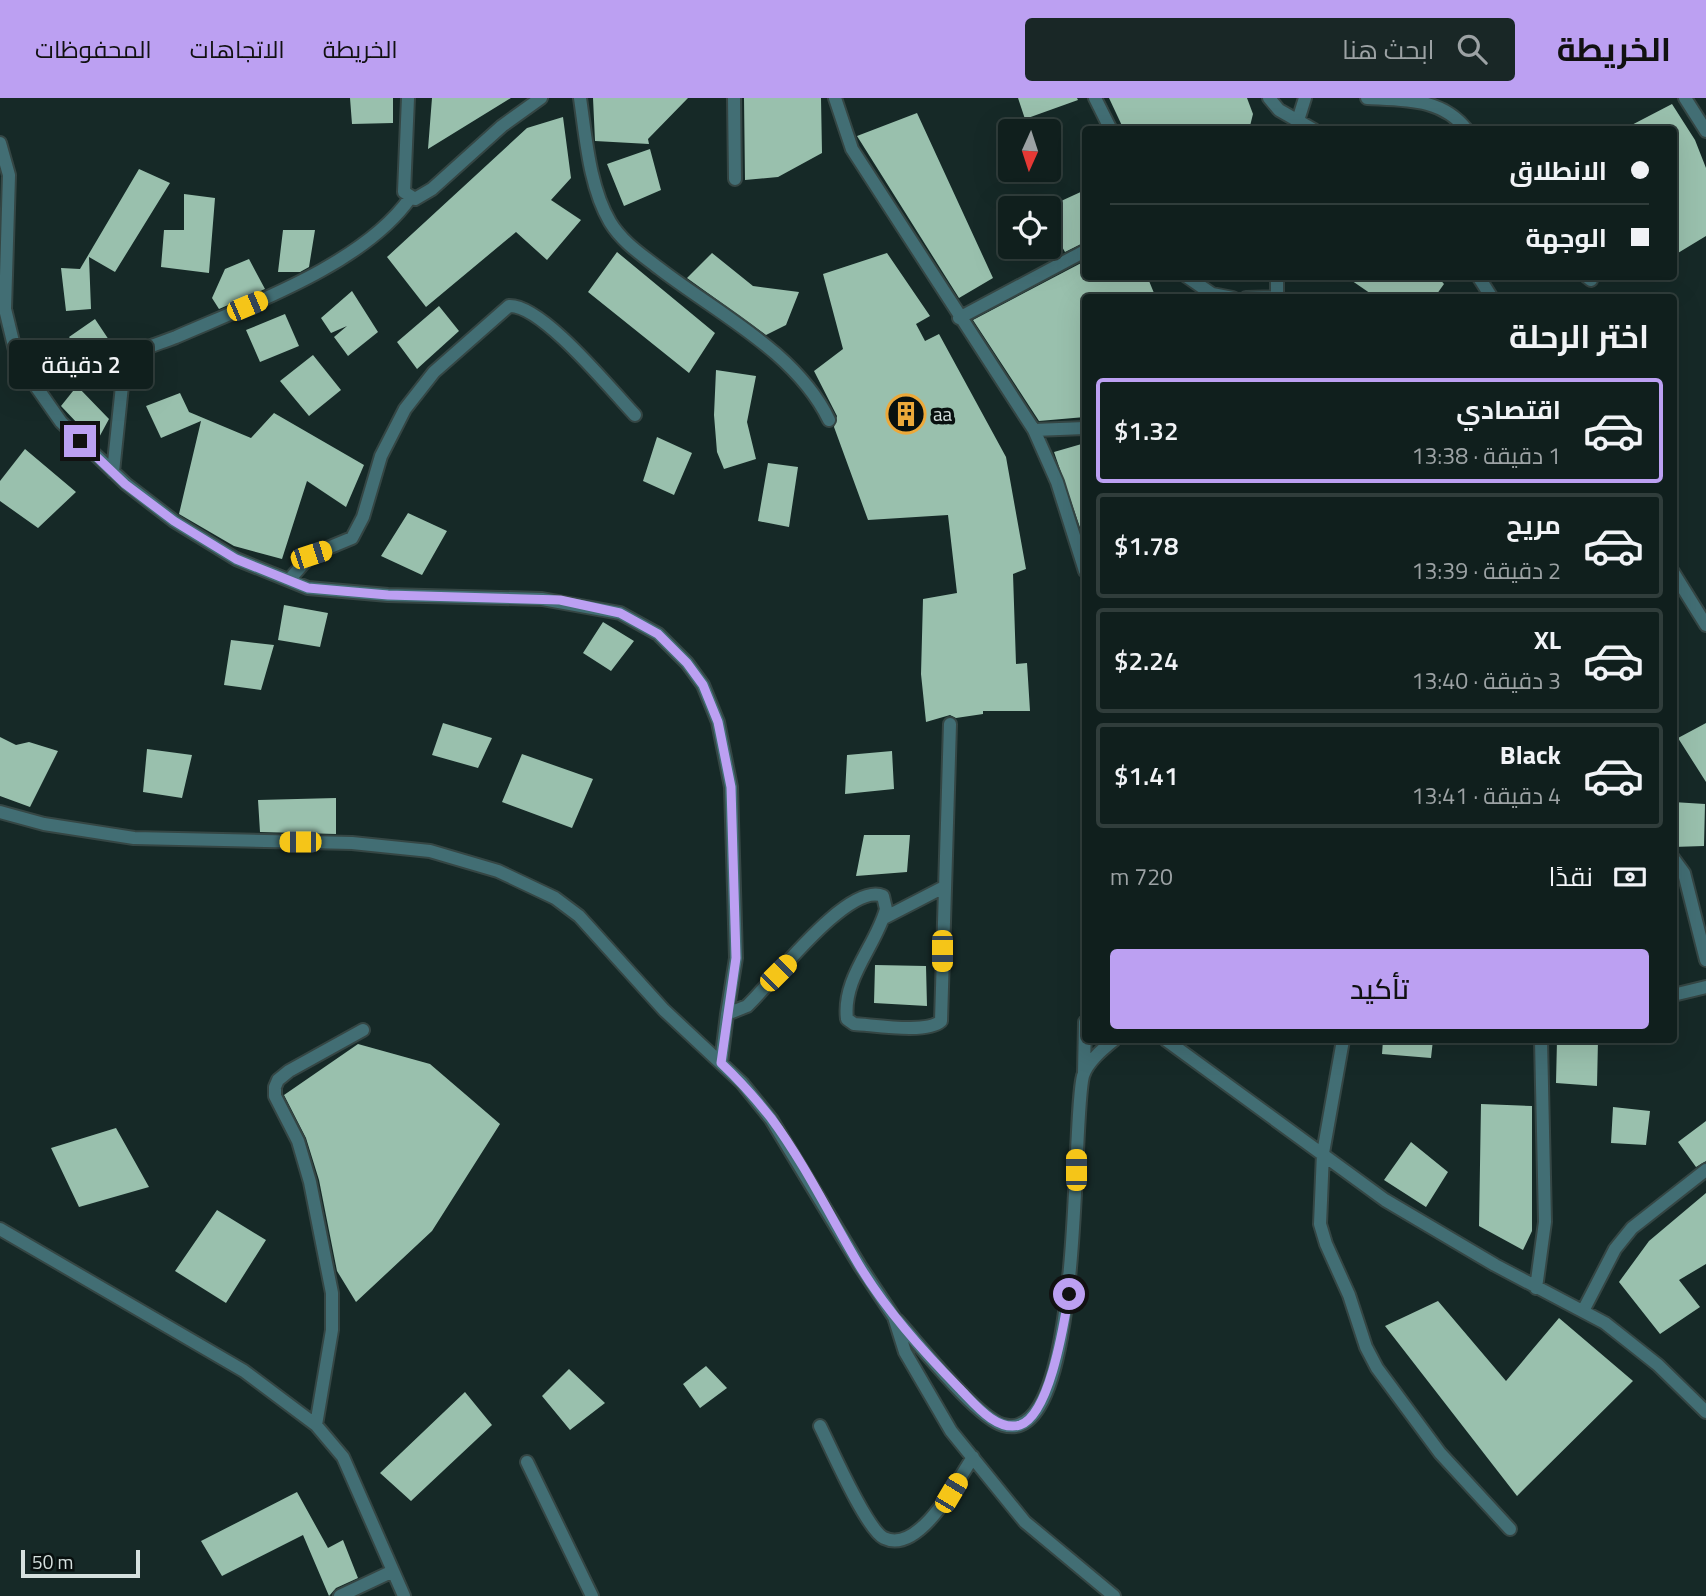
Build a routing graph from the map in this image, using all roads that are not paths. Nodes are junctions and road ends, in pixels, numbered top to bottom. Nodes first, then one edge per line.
1 (408, 98) edge
2 (541, 98) edge
3 (580, 98) edge
4 (734, 98) edge
5 (835, 98) edge
6 (1095, 98) edge
7 (1269, 98) edge
8 (1305, 98) edge
9 (1367, 98) edge
10 (1689, 99) edge
11 (1297, 125) edge
12 (1109, 126) edge
13 (1464, 126) edge
14 (1706, 131) edge
15 (0, 143) edge
16 (735, 179) dead end
17 (410, 198) junction
18 (1082, 253) edge
19 (1191, 280) edge
20 (1209, 294) edge
21 (959, 318) junction
22 (635, 415) dead end
23 (828, 420) dead end
24 (1082, 428) edge
25 (1034, 430) junction
26 (113, 472) junction
27 (1082, 561) edge
28 (1677, 578) edge
29 (289, 580) junction
30 (1706, 625) edge
31 (950, 724) dead end
32 (0, 812) edge
33 (1677, 863) edge
34 (944, 887) junction
35 (884, 918) junction
36 (1706, 960) edge
37 (1706, 987) edge
38 (1677, 994) edge
39 (727, 1014) junction
40 (363, 1030) dead end
41 (1085, 1043) edge
42 (1111, 1043) edge
43 (1170, 1043) edge
44 (1342, 1043) edge
45 (1541, 1043) edge
46 (721, 1063) junction
47 (1084, 1074) junction
48 (1323, 1153) junction
49 (1706, 1170) edge
50 (0, 1229) edge
51 (1536, 1288) junction
52 (1583, 1311) junction
53 (894, 1317) junction
54 (1706, 1412) edge
55 (316, 1425) junction
56 (820, 1426) dead end
57 (973, 1457) junction
58 (527, 1462) dead end
59 (1510, 1530) dead end
60 (393, 1571) junction
61 (340, 1596) edge
62 (404, 1596) edge
63 (592, 1596) edge
64 (1114, 1596) edge

1 - 17 street
2 - 17 street
3 - 23 street
4 - 16 street
5 - 21 street
6 - 12 street
7 - 11 street
8 - 11 street
9 - 13 street
10 - 14 street
15 - 26 street
17 - 26 street
18 - 21 street
19 - 20 street
21 - 25 street
22 - 29 street
24 - 25 street
25 - 27 street
26 - 29 street
28 - 30 street
29 - 39 street
31 - 34 street
32 - 46 street
33 - 36 street
34 - 35 street
34 - 35 street
35 - 39 street
37 - 38 street
39 - 46 street
40 - 55 street
41 - 47 street
42 - 47 street
43 - 48 street
44 - 48 street
45 - 51 street
46 - 53 street
47 - 53 street
48 - 51 street
48 - 59 street
49 - 52 street
50 - 55 street
51 - 52 street
52 - 54 street
53 - 57 street
55 - 60 street
56 - 57 street
57 - 64 street
58 - 63 street
60 - 61 street
60 - 62 street

